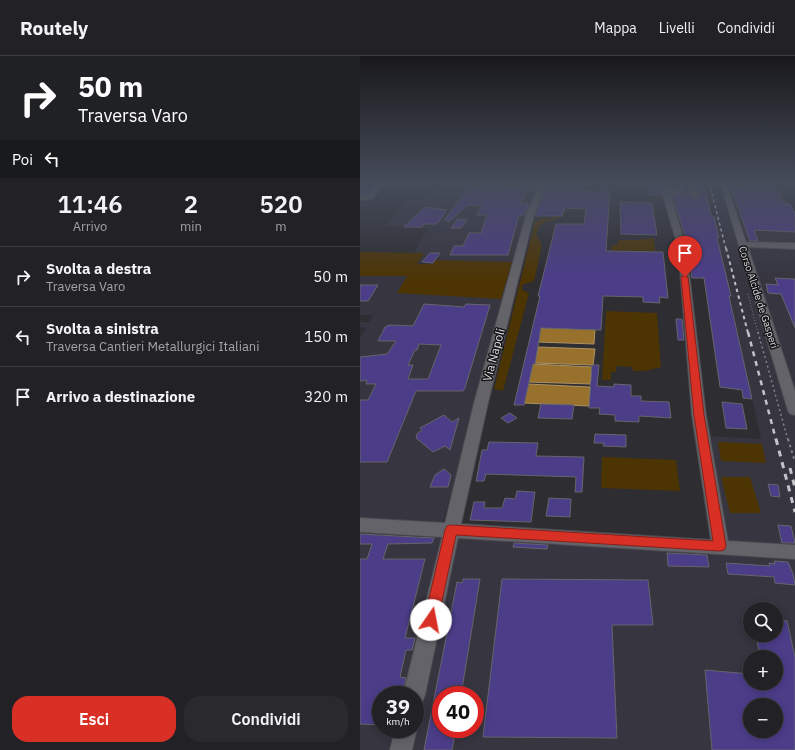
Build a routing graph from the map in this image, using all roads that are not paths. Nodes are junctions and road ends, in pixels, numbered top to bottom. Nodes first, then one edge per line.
1 (531, 214) edge
2 (674, 214) edge
3 (733, 214) edge
4 (743, 246) junction
5 (795, 246) edge
6 (769, 247) junction
7 (795, 250) edge
8 (795, 412) edge
9 (360, 525) edge
10 (451, 530) junction
11 (720, 546) junction
12 (795, 552) edge
13 (416, 686) edge
14 (404, 738) edge
15 (401, 750) edge

1 - 10 street, Via Napoli
2 - 11 street
3 - 4 street, Corso Alcide de Gasperi
4 - 6 street
4 - 8 street, Corso Alcide de Gasperi
5 - 6 street
6 - 7 street
9 - 10 street
10 - 11 street
10 - 13 street, Via Napoli
11 - 12 street
14 - 15 street

